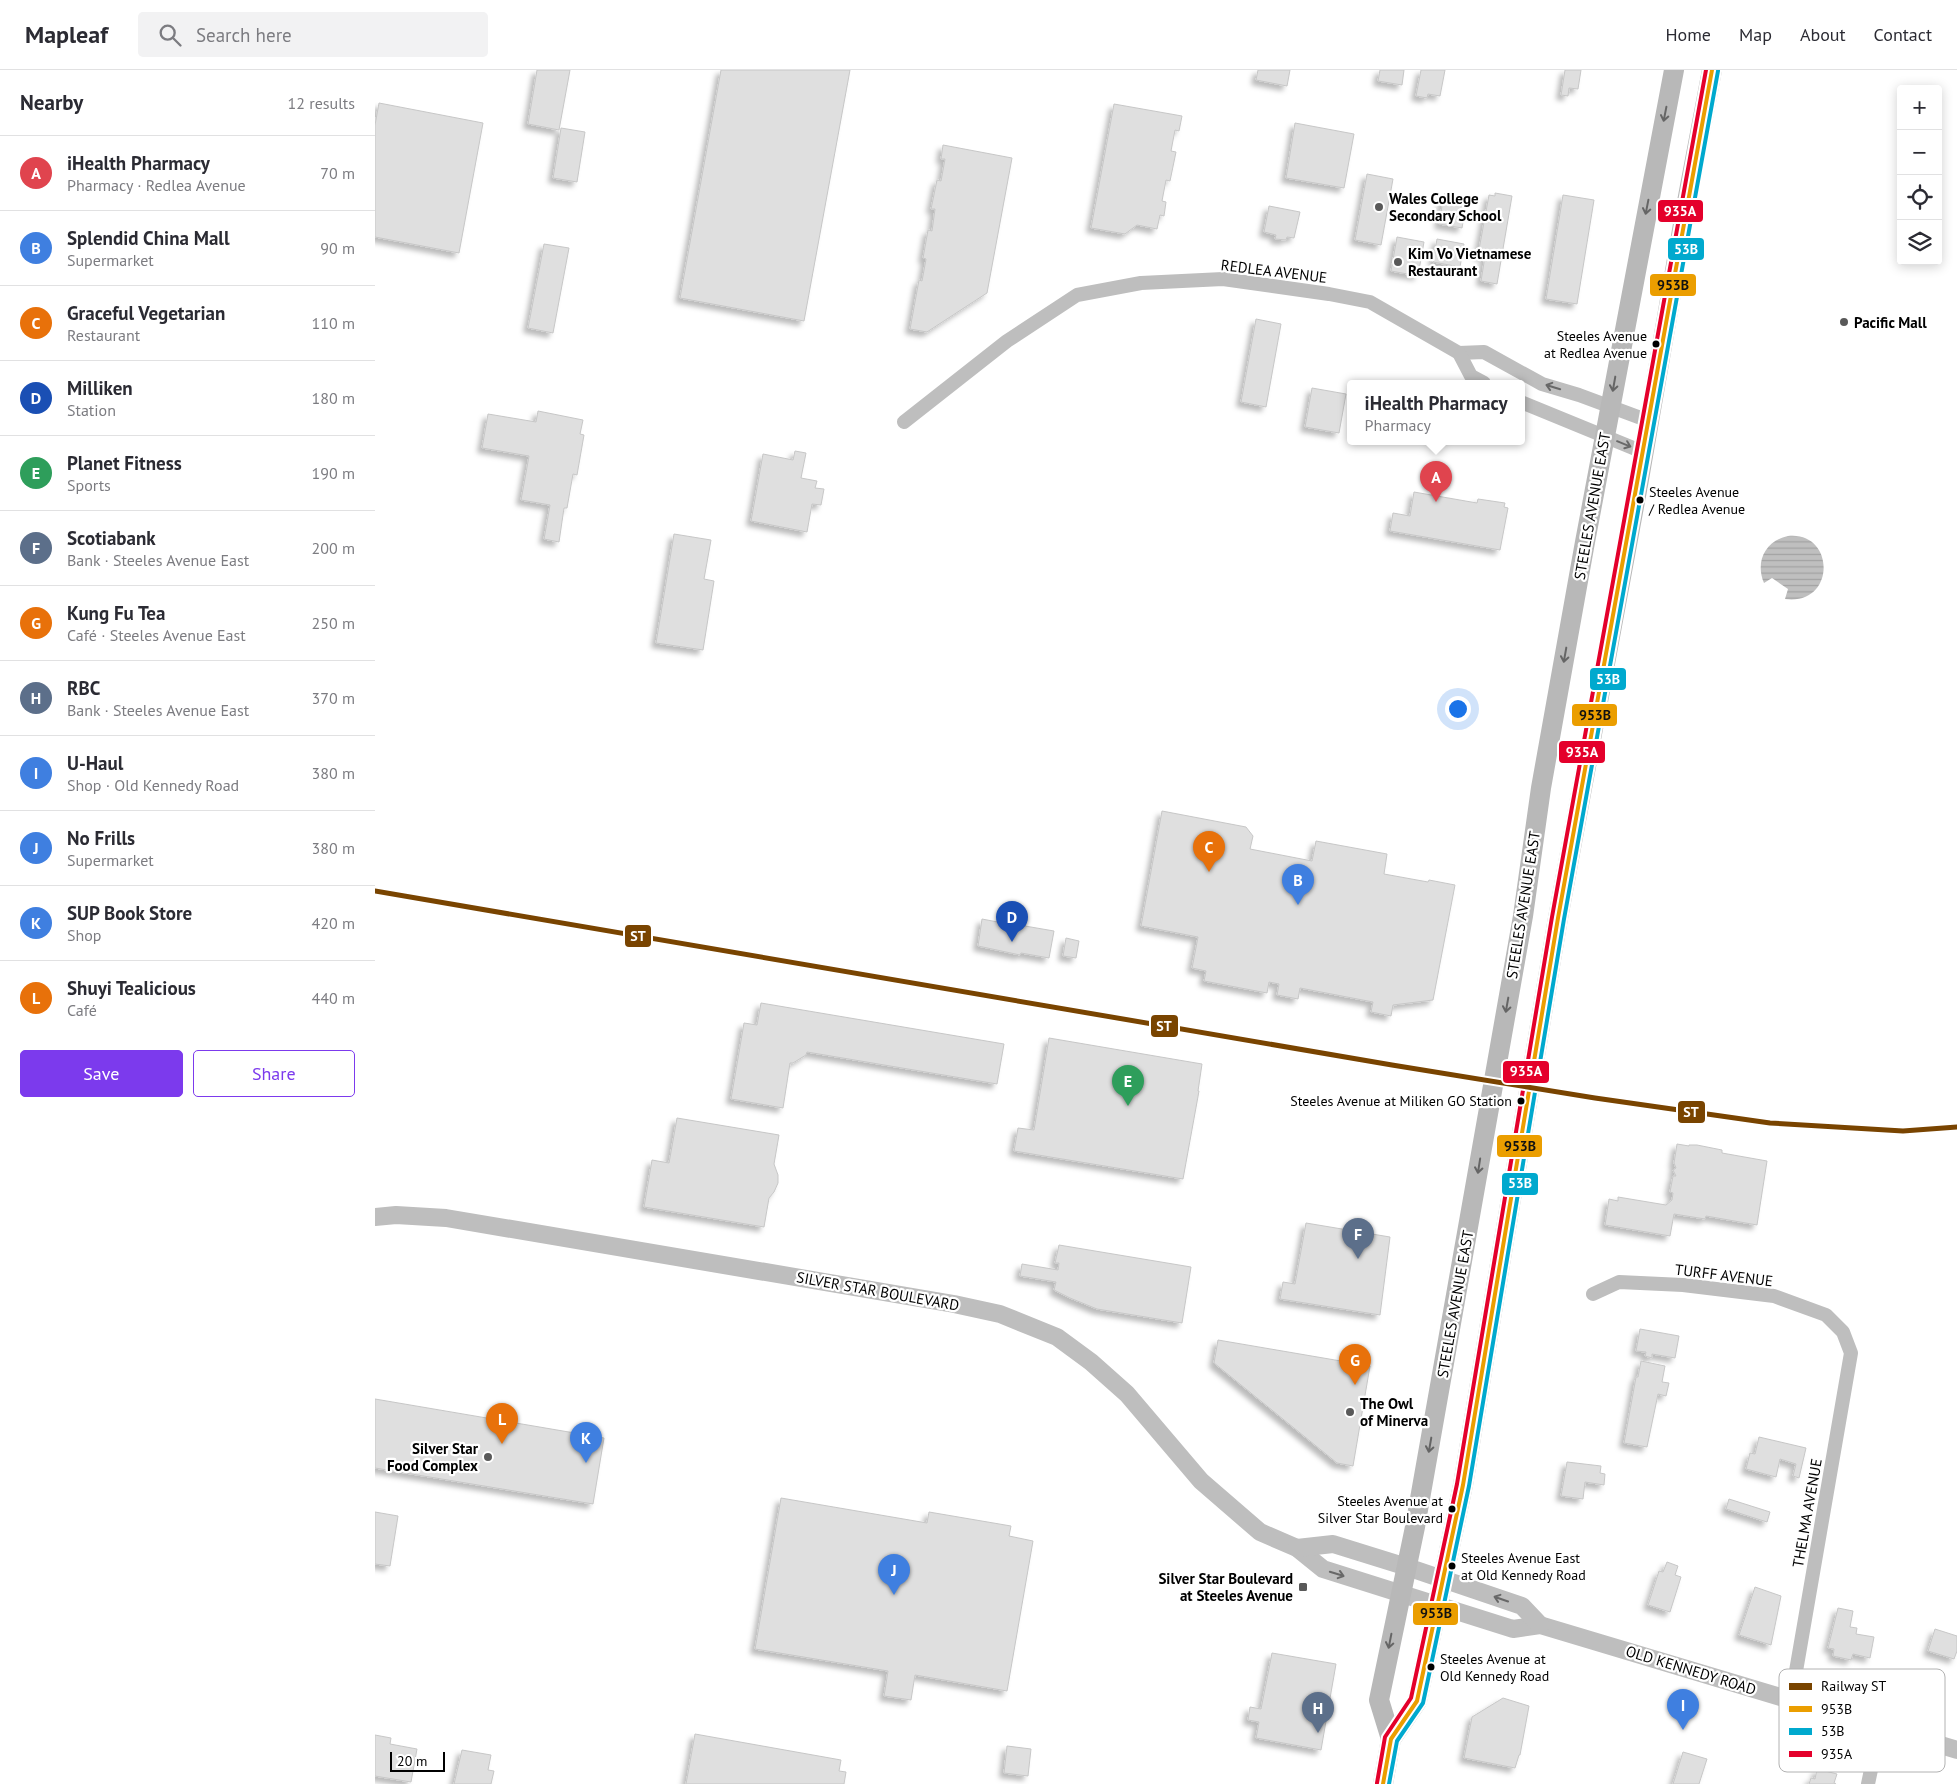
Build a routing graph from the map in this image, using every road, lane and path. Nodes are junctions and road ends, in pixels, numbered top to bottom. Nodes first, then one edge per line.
1 (1674, 70) edge
2 (1712, 70) edge
3 (1459, 353) junction
4 (1479, 380) edge
5 (1525, 404) edge
6 (1610, 406) junction
7 (1649, 421) junction
8 (904, 422) dead end
9 (1605, 436) junction
10 (1643, 452) junction
11 (375, 1217) edge
12 (1593, 1294) dead end
13 (1843, 1332) joint
14 (1297, 1548) junction
15 (1407, 1567) junction
16 (1443, 1580) junction
17 (1401, 1594) junction
18 (1437, 1606) junction
19 (1540, 1625) junction
20 (1796, 1669) edge
21 (1779, 1696) edge
22 (1391, 1739) junction
23 (1945, 1746) edge
24 (1957, 1750) edge
25 (1383, 1784) edge

1 -> 6 main road, STEELES AVENUE EAST
2 - 7 main road, STEELES AVENUE EAST
3 - 4 street
6 -> 3 street
3 - 8 street, REDLEA AVENUE
5 - 9 street
6 - 7 street
6 - 9 main road, STEELES AVENUE EAST
7 - 10 main road, STEELES AVENUE EAST
9 -> 10 street
9 -> 15 main road, STEELES AVENUE EAST
10 - 16 main road, STEELES AVENUE EAST
11 - 14 street, SILVER STAR BOULEVARD
12 - 13 street, TURFF AVENUE
13 - 20 street, THELMA AVENUE
14 - 15 street, SILVER STAR BOULEVARD
14 -> 17 street, SILVER STAR BOULEVARD
15 - 16 street, OLD KENNEDY ROAD
15 - 17 main road, STEELES AVENUE EAST
16 - 18 main road, STEELES AVENUE EAST
19 -> 16 street, OLD KENNEDY ROAD
17 - 18 street, SILVER STAR BOULEVARD
17 -> 22 main road, STEELES AVENUE EAST
18 - 19 street, OLD KENNEDY ROAD
18 - 22 main road, STEELES AVENUE EAST
19 - 21 street, OLD KENNEDY ROAD
22 - 25 main road, STEELES AVENUE EAST
23 - 24 street, OLD KENNEDY ROAD

